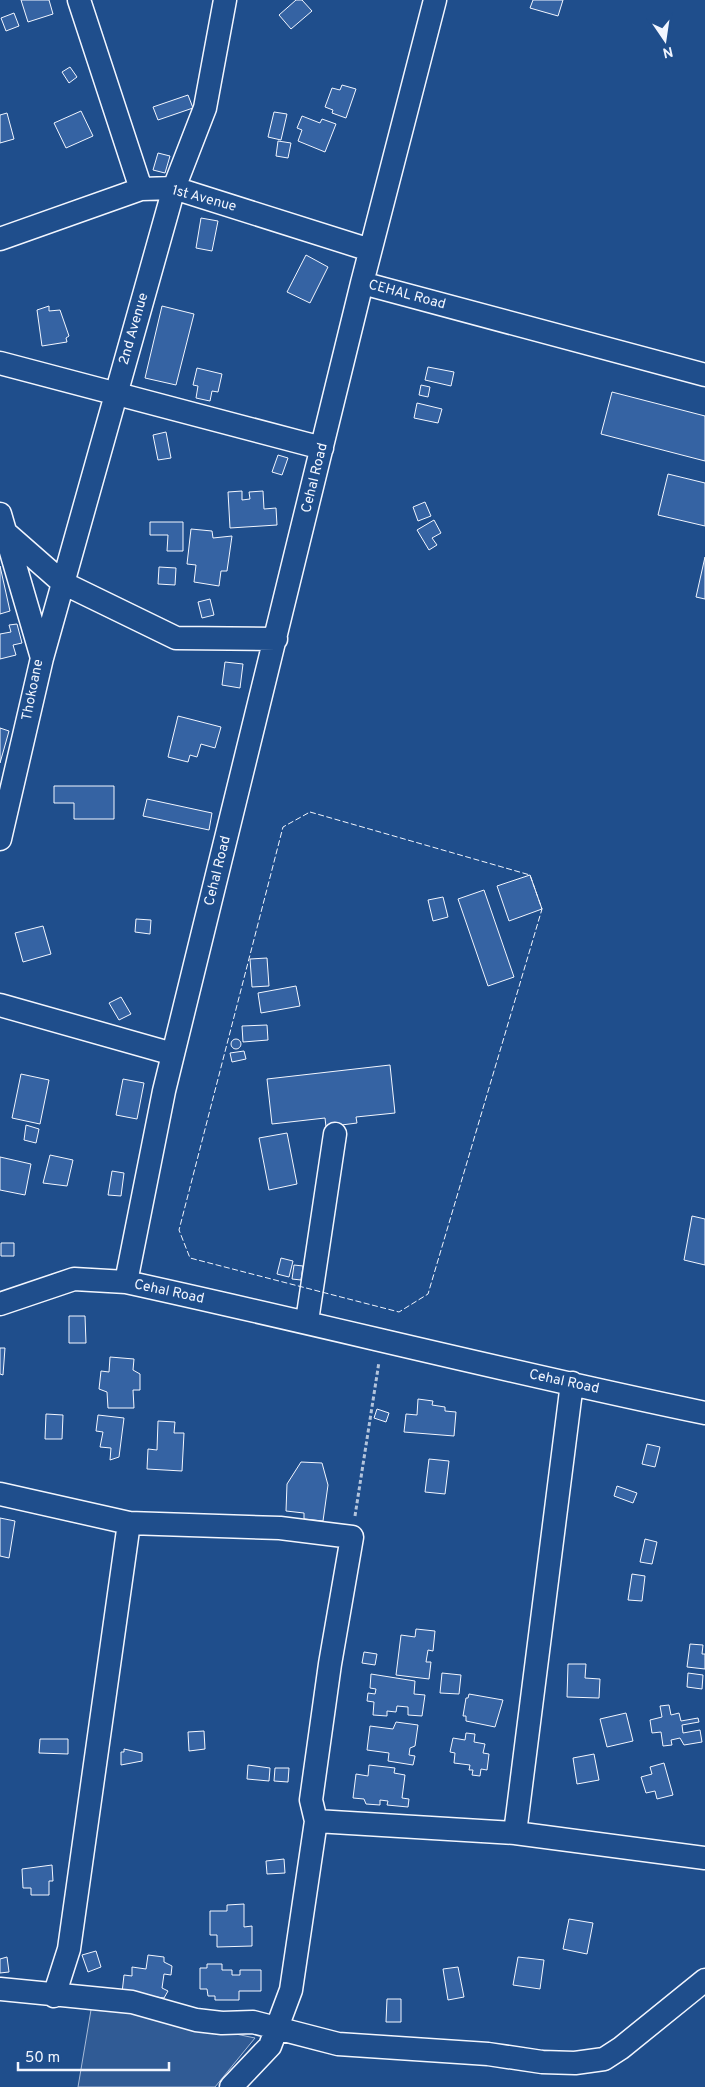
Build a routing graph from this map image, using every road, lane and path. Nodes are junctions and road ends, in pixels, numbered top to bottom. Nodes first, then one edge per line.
1 (79, 0) edge
2 (225, 0) edge
3 (435, 0) edge
4 (174, 188) junction
5 (141, 189) junction
6 (0, 239) edge
7 (370, 250) junction
8 (362, 283) junction
9 (0, 363) edge
10 (705, 375) edge
11 (116, 394) junction
12 (322, 448) junction
13 (3, 523) edge
14 (63, 583) junction
15 (276, 639) junction
16 (42, 658) junction
17 (0, 839) edge
18 (0, 1006) edge
19 (173, 1054) junction
20 (335, 1134) dead end
21 (126, 1282) junction
22 (0, 1304) edge
23 (307, 1321) junction
24 (382, 1342) junction
25 (572, 1384) junction
26 (705, 1413) edge
27 (0, 1494) edge
28 (129, 1523) junction
29 (352, 1536) junction
30 (316, 1821) junction
31 (515, 1833) junction
32 (705, 1858) edge
33 (705, 1980) edge
34 (0, 1989) edge
35 (54, 1996) junction
36 (278, 2028) junction
37 (231, 2087) edge

1 - 5 street
2 - 4 street, 2nd Avenue
3 - 7 street, CEHAL Road
4 - 5 street, 1st Avenue
4 - 7 street, 1st Avenue
4 - 11 street, 2nd Avenue
5 - 6 street, 1st Avenue
7 - 8 street, CEHAL Road
8 - 10 street, CEHAL Road
8 - 12 street, Cehal Road
9 - 11 street
11 - 12 street
11 - 14 street, 2nd Avenue
12 - 15 street, Cehal Road
13 - 14 street
13 - 16 street, Thokoane
14 - 15 street
14 - 16 street, 2nd Avenue
15 - 19 street, Cehal Road
16 - 17 street, Thokoane
18 - 19 street
19 - 21 street, Cehal Road
20 - 23 street
21 - 22 street
21 - 23 street, Cehal Road
23 - 24 street, Cehal Road
24 - 25 street, Cehal Road
24 - 29 path
25 - 26 street, Cehal Road
25 - 31 street
27 - 28 street
28 - 29 street
28 - 35 street
29 - 30 street
30 - 31 street
30 - 36 street
31 - 32 street
33 - 36 street
34 - 35 street
35 - 36 street
36 - 37 street

